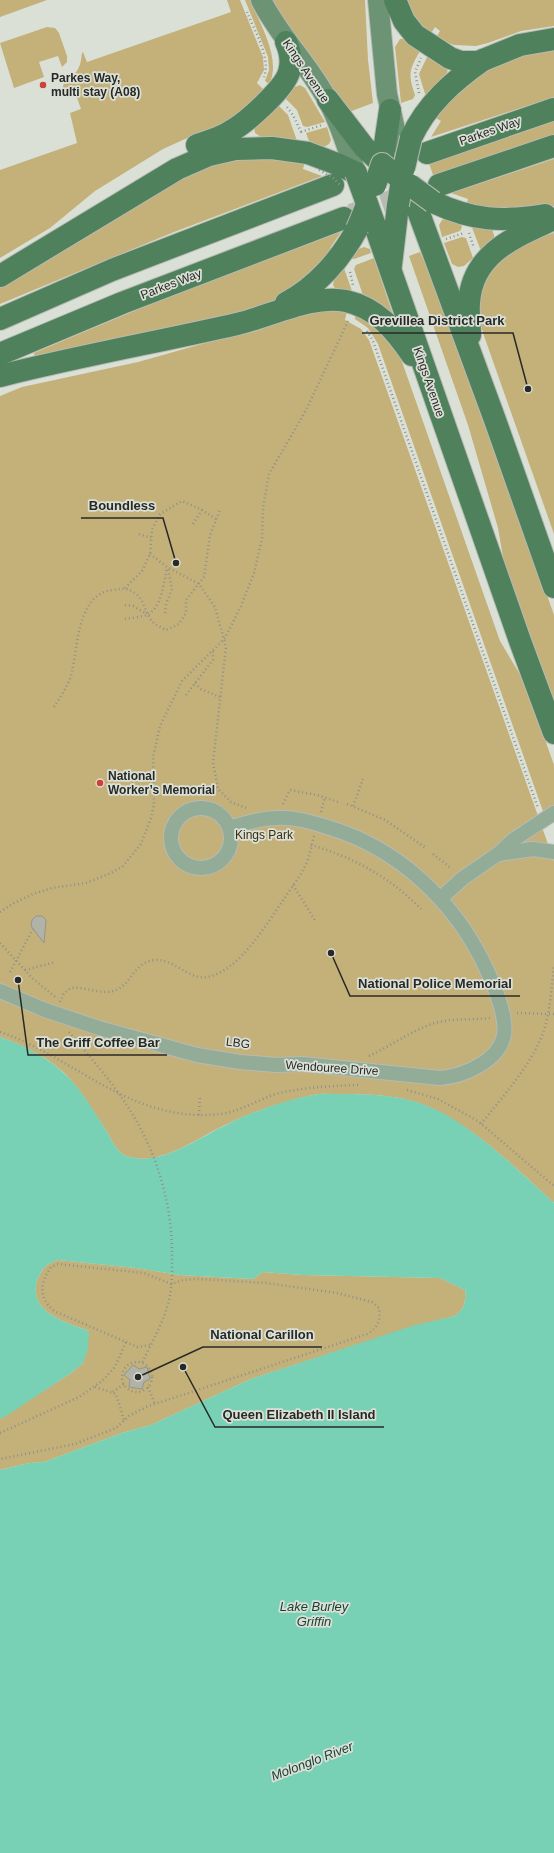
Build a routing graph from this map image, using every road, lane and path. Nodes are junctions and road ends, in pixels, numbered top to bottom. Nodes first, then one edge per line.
1 (378, 0) edge
2 (395, 0) edge
3 (254, 5) edge
4 (554, 39) edge
5 (286, 42) junction
6 (424, 53) dead end
7 (483, 60) junction
8 (415, 78) dead end
9 (262, 81) dead end
10 (328, 100) joint
11 (283, 104) dead end
12 (554, 109) edge
13 (390, 110) joint
14 (326, 123) dead end
15 (301, 132) junction
16 (303, 138) dead end
17 (554, 146) edge
18 (368, 161) junction
19 (406, 178) junction
20 (150, 186) junction
21 (415, 204) junction
22 (363, 212) junction
23 (554, 214) edge
24 (554, 219) edge
25 (348, 266) dead end
26 (390, 270) junction
27 (0, 276) edge
28 (355, 291) dead end
29 (0, 318) edge
30 (254, 320) junction
31 (353, 320) dead end
32 (365, 329) dead end
33 (0, 354) edge
34 (471, 356) junction
35 (426, 374) junction
36 (0, 376) edge
37 (202, 510) junction
38 (220, 510) dead end
39 (216, 519) junction
40 (193, 524) dead end
41 (139, 534) dead end
42 (151, 538) junction
43 (150, 554) junction
44 (167, 567) junction
45 (199, 584) junction
46 (554, 587) edge
47 (125, 588) junction
48 (125, 605) dead end
49 (165, 613) dead end
50 (148, 615) junction
51 (125, 619) dead end
52 (225, 638) junction
53 (212, 651) junction
54 (195, 683) junction
55 (186, 695) dead end
56 (220, 698) junction
57 (54, 707) dead end
58 (554, 733) edge
59 (363, 779) dead end
60 (118, 787) dead end
61 (153, 790) junction
62 (325, 797) junction
63 (338, 802) dead end
64 (347, 804) dead end
65 (282, 806) dead end
66 (353, 806) junction
67 (248, 809) dead end
68 (539, 809) dead end
69 (554, 813) edge
70 (319, 818) dead end
71 (230, 828) junction
72 (315, 831) dead end
73 (311, 845) junction
74 (426, 848) dead end
75 (554, 852) edge
76 (433, 854) dead end
77 (498, 854) junction
78 (463, 878) junction
79 (293, 885) junction
80 (441, 898) junction
81 (421, 909) dead end
82 (0, 912) edge
83 (316, 922) dead end
84 (34, 929) dead end
85 (0, 943) edge
86 (16, 961) junction
87 (56, 962) dead end
88 (554, 967) edge
89 (24, 970) junction
90 (10, 972) dead end
91 (0, 991) edge
92 (60, 1000) junction
93 (64, 1003) dead end
94 (548, 1013) junction
95 (509, 1014) dead end
96 (554, 1014) edge
97 (496, 1017) dead end
98 (66, 1029) dead end
99 (0, 1032) edge
100 (366, 1058) dead end
101 (363, 1085) dead end
102 (400, 1089) dead end
103 (119, 1094) junction
104 (200, 1094) dead end
105 (199, 1115) junction
106 (481, 1124) junction
107 (554, 1186) edge
108 (171, 1284) junction
109 (126, 1342) junction
110 (150, 1345) junction
111 (142, 1363) junction
112 (124, 1384) junction
113 (94, 1386) junction
114 (148, 1387) junction
115 (112, 1393) junction
116 (155, 1404) junction
117 (124, 1420) junction
118 (0, 1433) edge
119 (0, 1459) edge

1 - 13 street
2 - 7 main road
3 - 5 street, Kings Avenue
3 - 9 path
4 - 7 main road
5 - 10 street, Kings Avenue
5 - 20 main road
6 - 8 path
7 - 18 main road
10 - 18 main road
11 - 15 path
12 - 18 main road, Parkes Way
13 - 18 main road
14 - 15 path
15 - 16 path
17 - 21 main road
18 - 19 main road, bridge
18 - 19 main road, bridge
18 - 20 main road
18 - 22 main road
18 - 29 main road, Parkes Way
19 - 21 main road, bridge
19 - 21 main road, bridge
20 - 27 main road
21 - 22 main road
21 - 23 main road
21 - 26 main road
21 - 34 main road
22 - 26 main road, Kings Avenue
22 - 30 main road
22 - 33 main road, Parkes Way
24 - 34 main road
25 - 28 path
26 - 35 main road, Kings Avenue
30 - 35 main road
30 - 36 main road
31 - 52 path
32 - 68 path
34 - 46 main road
35 - 58 main road, Kings Avenue
37 - 39 path
37 - 40 path
37 - 42 path
38 - 39 path
39 - 45 path
41 - 42 path
42 - 43 path
43 - 44 path
43 - 47 path
44 - 45 path
44 - 49 path
44 - 50 path
45 - 50 path
45 - 52 path
47 - 50 path
47 - 57 path
48 - 50 path
50 - 51 path
52 - 53 path
52 - 56 path
53 - 54 path
53 - 61 path
54 - 55 path
54 - 56 path
56 - 67 path
59 - 66 path
60 - 61 path
61 - 82 path
62 - 63 path
62 - 65 path
62 - 70 path
64 - 66 path
66 - 74 path
69 - 77 street
71 - 71 street
71 - 80 street, Wendouree Drive
72 - 73 path
73 - 79 path
73 - 81 path
75 - 77 street
76 - 78 path
77 - 78 street
78 - 80 street
79 - 83 path
79 - 92 path
80 - 91 street, Wendouree Drive
84 - 86 path
85 - 86 path
86 - 89 path
86 - 90 path
87 - 89 path
88 - 94 path
89 - 92 path
92 - 93 path
94 - 95 path
94 - 96 path
94 - 106 path
97 - 100 path
98 - 103 path
99 - 103 path
101 - 105 path
102 - 106 path
103 - 105 path
103 - 108 path
104 - 105 path
106 - 107 path
108 - 109 path
108 - 110 path
108 - 116 path
109 - 110 path
109 - 113 path
110 - 111 path
111 - 112 path
111 - 114 path
112 - 114 path
112 - 115 path
113 - 115 path
113 - 118 path
114 - 116 path
115 - 117 path
116 - 117 path
117 - 119 path

